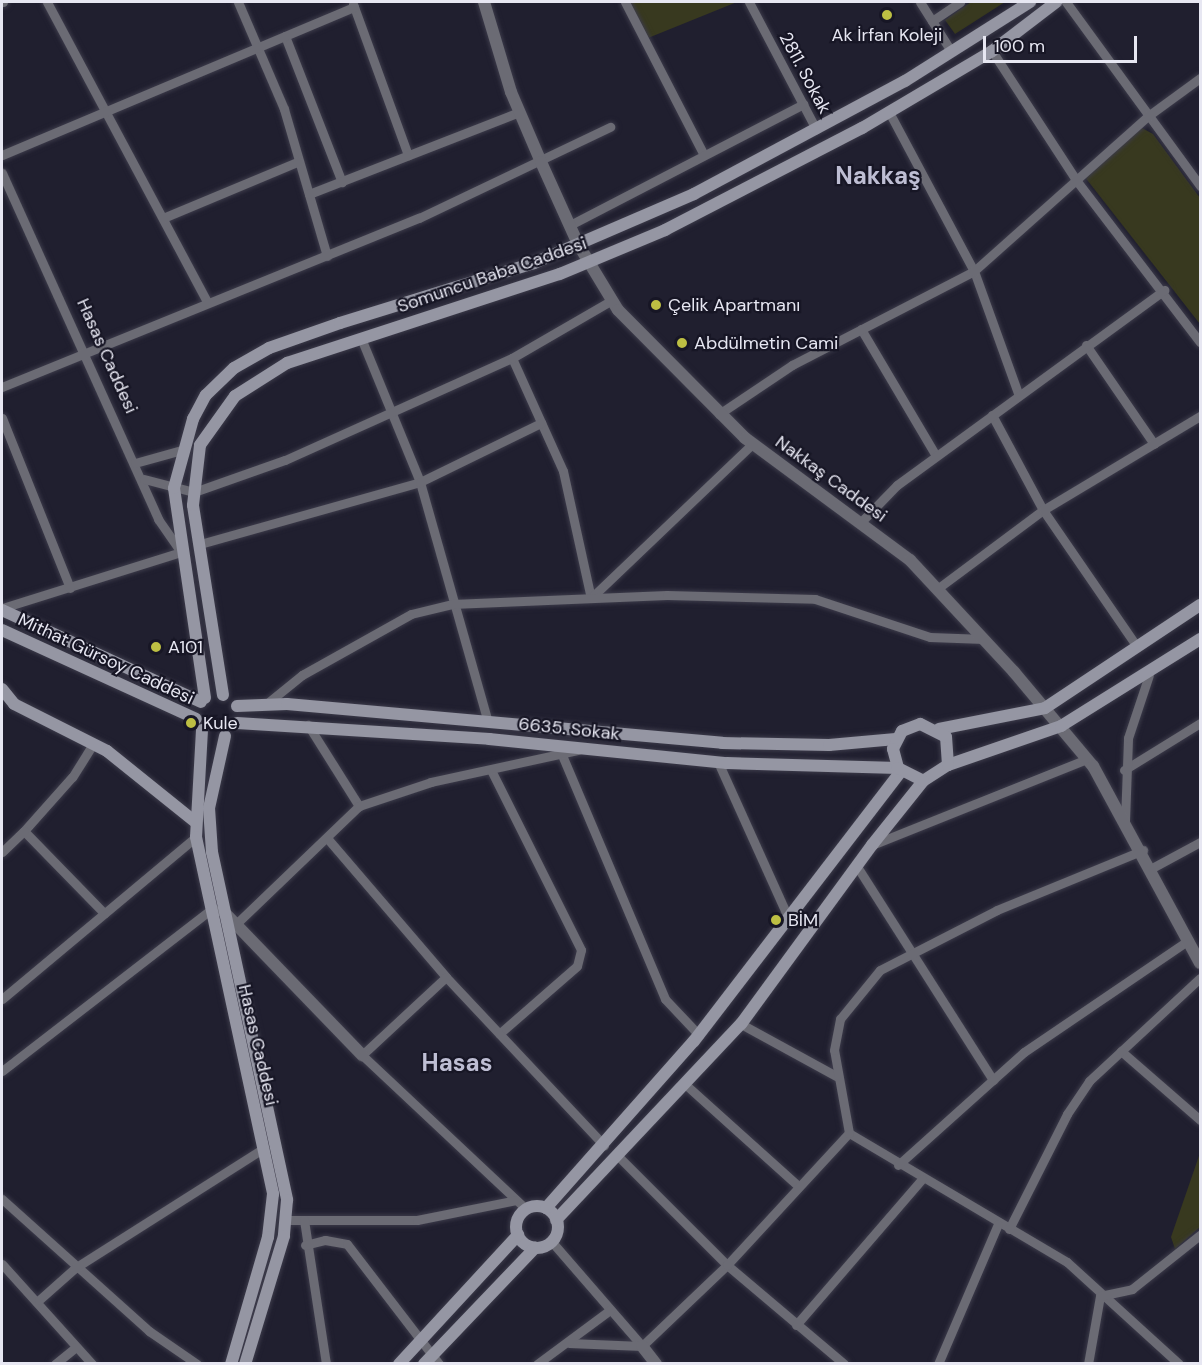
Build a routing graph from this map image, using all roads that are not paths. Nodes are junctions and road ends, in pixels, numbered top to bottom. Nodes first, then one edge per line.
1 (47, 2) edge
2 (238, 2) edge
3 (484, 2) edge
4 (625, 2) edge
5 (749, 2) edge
6 (920, 2) edge
7 (960, 2) edge
8 (1030, 2) edge
9 (1056, 2) edge
10 (1066, 2) edge
11 (353, 4) edge
12 (932, 21) junction
13 (285, 36) junction
14 (261, 45) junction
15 (951, 51) junction
16 (992, 51) junction
17 (1200, 78) edge
18 (803, 104) junction
19 (105, 107) junction
20 (519, 111) junction
21 (889, 112) junction
22 (1148, 116) junction
23 (610, 127) dead end
24 (816, 129) junction
25 (2, 155) edge
26 (408, 155) junction
27 (704, 155) junction
28 (299, 160) junction
29 (541, 162) junction
30 (2, 173) edge
31 (1076, 180) junction
32 (342, 182) junction
33 (1200, 186) edge
34 (309, 195) junction
35 (163, 218) junction
36 (570, 225) junction
37 (578, 244) junction
38 (327, 256) junction
39 (589, 262) junction
40 (974, 271) junction
41 (1164, 290) junction
42 (206, 300) junction
43 (612, 300) junction
44 (861, 329) junction
45 (361, 338) junction
46 (1200, 342) edge
47 (1086, 345) junction
48 (87, 353) junction
49 (512, 358) junction
50 (2, 387) edge
51 (1018, 393) junction
52 (394, 409) junction
53 (718, 414) junction
54 (992, 415) junction
55 (1200, 416) edge
56 (2, 418) edge
57 (541, 423) junction
58 (752, 444) junction
59 (1154, 444) junction
60 (182, 450) junction
61 (936, 456) junction
62 (135, 463) junction
63 (144, 479) junction
64 (420, 482) junction
65 (174, 488) junction
66 (194, 492) junction
67 (1043, 510) junction
68 (862, 521) junction
69 (200, 544) junction
70 (181, 552) junction
71 (70, 588) junction
72 (937, 589) junction
73 (591, 598) junction
74 (452, 604) junction
75 (1200, 605) edge
76 (2, 609) edge
77 (2, 630) edge
78 (984, 639) junction
79 (1200, 639) edge
80 (1137, 647) junction
81 (1149, 675) junction
82 (2, 689) edge
83 (223, 695) junction
84 (203, 700) junction
85 (265, 705) junction
86 (237, 706) junction
87 (1045, 708) junction
88 (488, 722) junction
89 (237, 723) junction
90 (1200, 723) edge
91 (199, 725) junction
92 (308, 725) junction
93 (1061, 726) junction
94 (939, 729) junction
95 (225, 736) junction
96 (896, 739) junction
97 (93, 744) junction
98 (584, 748) junction
99 (562, 755) junction
100 (1087, 759) junction
101 (718, 762) junction
102 (948, 765) junction
103 (899, 770) junction
104 (1124, 770) junction
105 (491, 771) junction
106 (923, 781) junction
107 (359, 806) junction
108 (194, 821) junction
109 (1125, 822) junction
110 (24, 831) junction
111 (196, 837) junction
112 (327, 838) junction
113 (1200, 842) edge
114 (872, 845) junction
115 (1143, 850) junction
116 (2, 852) edge
117 (856, 865) junction
118 (1152, 868) junction
119 (222, 910) junction
120 (209, 911) junction
121 (104, 913) junction
122 (788, 917) junction
123 (236, 924) junction
124 (1189, 940) junction
125 (912, 954) junction
126 (1200, 963) edge
127 (446, 977) junction
128 (1200, 978) edge
129 (2, 999) edge
130 (741, 1024) junction
131 (499, 1034) junction
132 (699, 1035) junction
133 (1121, 1051) junction
134 (362, 1055) junction
135 (2, 1071) edge
136 (838, 1077) junction
137 (993, 1080) junction
138 (686, 1085) junction
139 (1200, 1120) edge
140 (849, 1133) junction
141 (604, 1145) junction
142 (264, 1149) junction
143 (619, 1157) junction
144 (898, 1165) junction
145 (922, 1179) junction
146 (797, 1185) junction
147 (2, 1199) edge
148 (516, 1200) junction
149 (546, 1208) junction
150 (526, 1209) junction
151 (286, 1220) junction
152 (304, 1220) junction
153 (556, 1220) junction
154 (998, 1224) junction
155 (1009, 1229) junction
156 (518, 1235) junction
157 (1200, 1235) edge
158 (552, 1242) junction
159 (305, 1245) junction
160 (535, 1248) junction
161 (2, 1264) edge
162 (727, 1265) junction
163 (75, 1268) junction
164 (1100, 1296) junction
165 (39, 1300) junction
166 (610, 1310) junction
167 (796, 1324) junction
168 (422, 1339) junction
169 (569, 1342) junction
170 (642, 1346) junction
171 (76, 1347) junction
172 (432, 1361) edge
173 (55, 1364) edge
174 (92, 1364) edge
175 (197, 1364) edge
176 (231, 1364) edge
177 (245, 1364) edge
178 (326, 1364) edge
179 (399, 1364) edge
180 (537, 1364) edge
181 (656, 1364) edge
182 (844, 1364) edge
183 (938, 1364) edge
184 (1088, 1364) edge
185 (1179, 1364) edge

1 - 19 street
2 - 14 street
3 - 20 street, Nakkaş Caddesi
4 - 27 street
5 - 18 street, 2811. Sokak
6 - 12 street
7 - 12 street
8 - 15 main road, Somuncu Baba Caddesi
9 - 16 main road, Somuncu Baba Caddesi
10 - 22 street
11 - 13 street
11 - 26 street
12 - 15 street
13 - 14 street
13 - 32 street
14 - 19 street
14 - 28 street
15 - 24 main road, Somuncu Baba Caddesi
16 - 21 main road, Somuncu Baba Caddesi
16 - 31 street
17 - 22 street
18 - 24 street, 2811. Sokak
18 - 27 street
19 - 25 street
19 - 35 street
20 - 26 street
20 - 29 street, Nakkaş Caddesi
21 - 39 main road, Somuncu Baba Caddesi
21 - 40 street
22 - 31 street
22 - 33 street
23 - 29 street
24 - 37 main road, Somuncu Baba Caddesi
26 - 32 street
27 - 36 street
28 - 34 street
28 - 35 street
29 - 36 street, Nakkaş Caddesi
29 - 38 street
30 - 48 street, Hasas Caddesi
31 - 40 street
31 - 41 street
32 - 34 street
34 - 38 street
35 - 42 street
36 - 37 street, Nakkaş Caddesi
37 - 39 street, Nakkaş Caddesi
37 - 60 main road, Somuncu Baba Caddesi
38 - 42 street
39 - 43 street, Nakkaş Caddesi
39 - 45 main road, Somuncu Baba Caddesi
40 - 44 street
40 - 51 street
41 - 46 street
41 - 47 street
42 - 48 street
43 - 49 street
43 - 53 street, Nakkaş Caddesi
44 - 53 street
44 - 61 street
45 - 52 street
45 - 66 main road, Somuncu Baba Caddesi
47 - 51 street
47 - 59 street
48 - 50 street
48 - 62 street, Hasas Caddesi
49 - 52 street
49 - 57 street
51 - 54 street
52 - 64 street
52 - 66 street
53 - 58 street, Nakkaş Caddesi
54 - 61 street
54 - 67 street
55 - 59 street
56 - 71 street
57 - 64 street
57 - 73 street
58 - 68 street, Nakkaş Caddesi
58 - 73 street
59 - 67 street
60 - 62 street
60 - 65 main road, Somuncu Baba Caddesi
61 - 68 street
62 - 63 street, Hasas Caddesi
63 - 65 street
63 - 70 street, Hasas Caddesi
64 - 69 street
64 - 74 street
65 - 66 street
65 - 70 main road, Somuncu Baba Caddesi
66 - 69 main road, Somuncu Baba Caddesi
67 - 72 street
67 - 80 street
68 - 72 street, Nakkaş Caddesi
69 - 83 main road, Somuncu Baba Caddesi
70 - 71 street
70 - 84 main road, Somuncu Baba Caddesi
71 - 76 street
72 - 78 street, Nakkaş Caddesi
73 - 74 street
73 - 78 street
74 - 85 street
74 - 88 street
75 - 80 main road
76 - 84 main road, Mithat Gürsoy Caddesi
77 - 91 main road, Mithat Gürsoy Caddesi
78 - 87 street, Nakkaş Caddesi
79 - 81 main road
80 - 87 main road
81 - 93 main road
81 - 104 street
82 - 97 main road
83 - 84 main road
83 - 86 main road
84 - 91 main road
85 - 86 main road, 6635. Sokak
85 - 88 main road, 6635. Sokak
86 - 89 main road
87 - 93 street, Nakkaş Caddesi
87 - 94 main road
88 - 96 main road, 6635. Sokak
89 - 92 main road, 6635. Sokak
89 - 95 main road
90 - 104 street
91 - 95 main road
91 - 108 main road, Hasas Caddesi
92 - 98 main road, 6635. Sokak
92 - 107 street
93 - 100 street, Nakkaş Caddesi
93 - 102 main road
94 - 96 main road
94 - 102 main road
95 - 119 main road, Hasas Caddesi
96 - 103 main road
97 - 108 main road
97 - 110 street
98 - 99 street
98 - 101 main road, 6635. Sokak
99 - 105 street
99 - 132 street
100 - 109 street, Nakkaş Caddesi
100 - 114 street
101 - 103 main road, 6635. Sokak
101 - 122 street
102 - 106 main road
103 - 106 main road
103 - 122 main road
104 - 109 street
105 - 107 street
105 - 131 street
106 - 114 main road
107 - 112 street
108 - 111 main road, Hasas Caddesi
109 - 115 street, Nakkaş Caddesi
110 - 116 street
110 - 121 street
111 - 120 main road, Hasas Caddesi
111 - 121 street
112 - 123 street
112 - 127 street
113 - 118 street
114 - 117 main road
115 - 118 street, Nakkaş Caddesi
115 - 125 street
117 - 125 street
117 - 130 main road
118 - 124 street, Nakkaş Caddesi
119 - 120 street
119 - 123 street
119 - 151 main road, Hasas Caddesi
120 - 135 street
120 - 142 main road, Hasas Caddesi
121 - 129 street
122 - 132 main road
123 - 134 street
124 - 126 street, Nakkaş Caddesi
124 - 137 street
125 - 136 street
125 - 137 street
127 - 131 street
127 - 134 street
128 - 133 street
130 - 136 street
130 - 138 main road
131 - 141 street
132 - 141 main road
133 - 139 street
133 - 155 street
134 - 148 street
136 - 140 street
137 - 144 street
138 - 143 main road
138 - 146 street
140 - 144 street
140 - 146 street
141 - 149 main road
142 - 163 street
142 - 176 main road, Hasas Caddesi
143 - 153 main road
143 - 162 street
144 - 145 street
145 - 154 street
145 - 167 street
146 - 162 street
147 - 163 street
148 - 150 street
148 - 152 street
149 - 150 main road
149 - 153 main road
150 - 156 main road
151 - 152 street
151 - 177 main road, Hasas Caddesi
152 - 159 street
153 - 158 main road
154 - 155 street
154 - 183 street
155 - 164 street
156 - 160 main road
156 - 168 main road
157 - 164 street
158 - 160 main road
158 - 166 street
159 - 168 street
159 - 178 street
160 - 172 main road
161 - 165 street
162 - 167 street
162 - 170 street
163 - 165 street
163 - 175 street
164 - 184 street
164 - 185 street
165 - 171 street
166 - 169 street
166 - 170 street
167 - 182 street
168 - 172 street
168 - 179 main road
169 - 170 street
169 - 180 street
170 - 181 street
171 - 173 street
171 - 174 street

